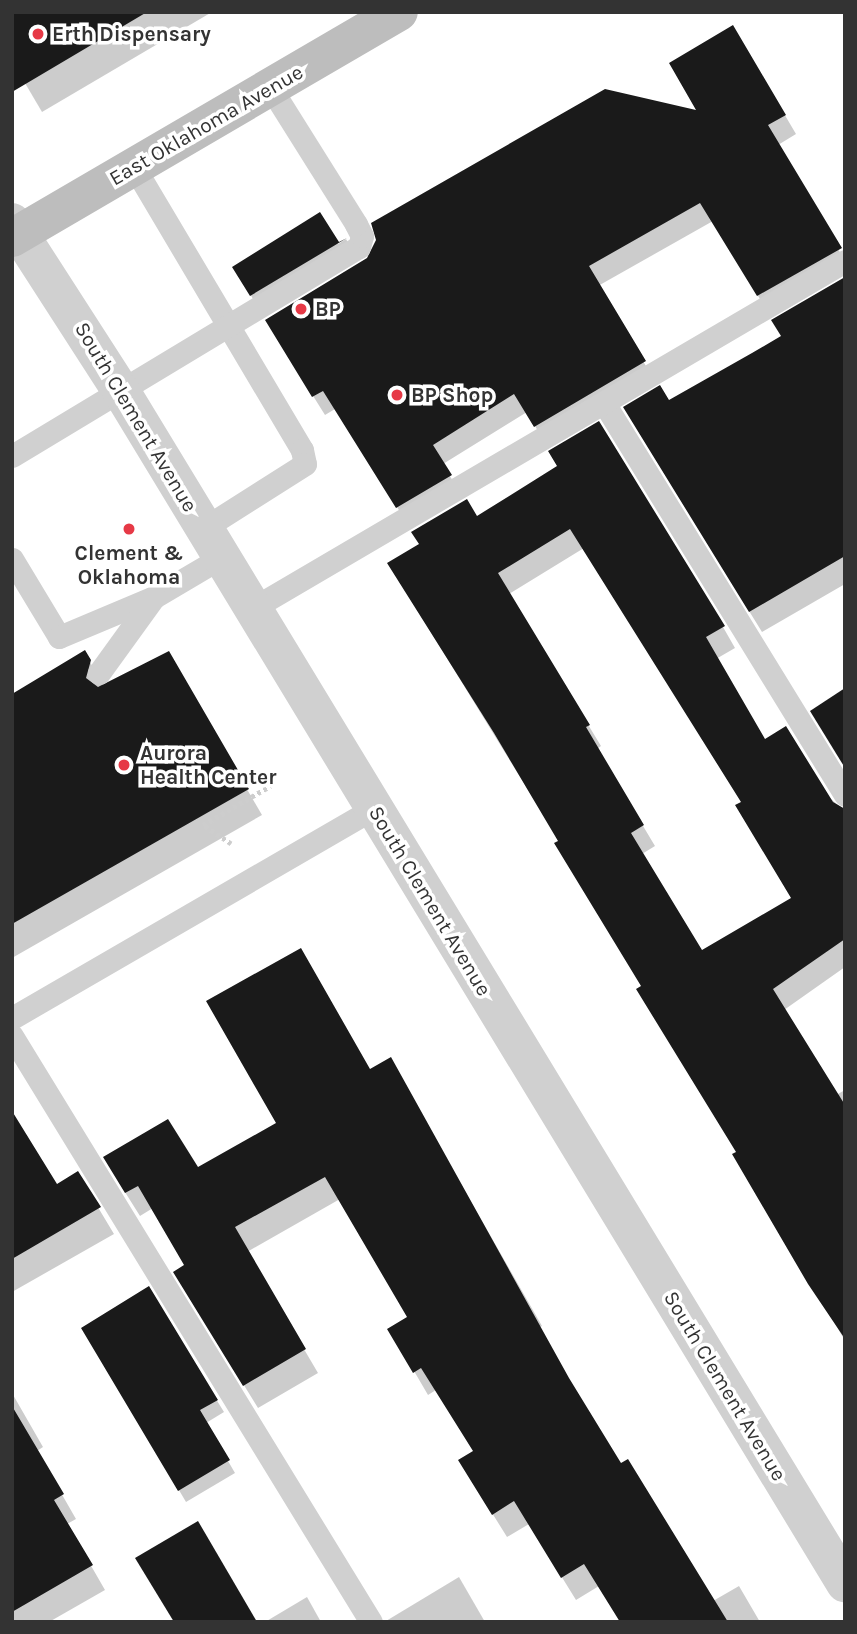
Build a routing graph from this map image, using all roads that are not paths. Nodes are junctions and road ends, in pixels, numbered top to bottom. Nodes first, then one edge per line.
1 (399, 12) edge
2 (270, 88) junction
3 (134, 167) junction
4 (15, 231) edge
5 (845, 261) edge
6 (229, 325) junction
7 (121, 391) junction
8 (604, 403) junction
9 (12, 456) edge
10 (213, 543) junction
11 (13, 562) edge
12 (154, 597) junction
13 (253, 608) junction
14 (99, 673) dead end
15 (845, 794) edge
16 (374, 808) junction
17 (12, 1018) edge
18 (12, 1036) edge
19 (845, 1583) edge
20 (370, 1622) edge

1 - 2 main road, East Oklahoma Avenue
2 - 3 main road, East Oklahoma Avenue
2 - 6 lane
3 - 4 main road, East Oklahoma Avenue
3 - 6 lane
4 - 7 street, South Clement Avenue
5 - 8 lane
6 - 7 lane
6 - 10 lane
7 - 9 lane
7 - 10 street, South Clement Avenue
8 - 13 lane
8 - 15 lane
10 - 12 lane
10 - 13 street, South Clement Avenue
11 - 12 lane
12 - 14 lane
13 - 16 street, South Clement Avenue
16 - 17 lane
16 - 19 street, South Clement Avenue
18 - 20 lane

